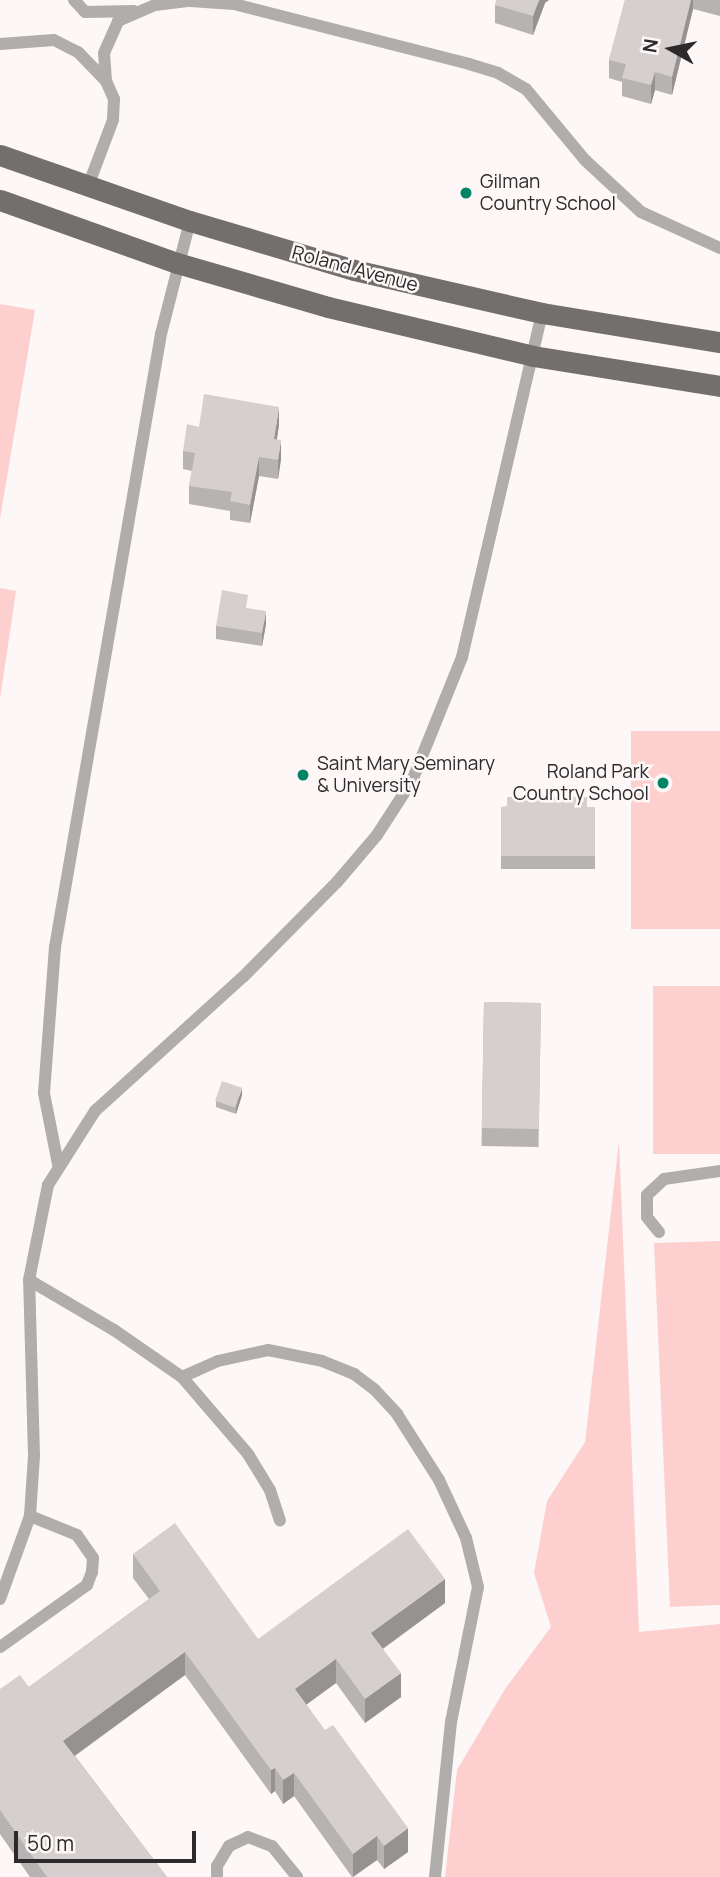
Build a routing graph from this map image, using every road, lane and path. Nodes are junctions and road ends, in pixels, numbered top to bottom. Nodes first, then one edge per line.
1 (74, 0) edge
2 (134, 11) junction
3 (0, 44) edge
4 (106, 81) junction
5 (0, 155) edge
6 (88, 186) junction
7 (0, 200) edge
8 (190, 221) junction
9 (720, 248) edge
10 (177, 263) junction
11 (541, 313) junction
12 (720, 342) edge
13 (533, 356) junction
14 (720, 386) edge
15 (58, 1164) junction
16 (720, 1171) edge
17 (659, 1232) dead end
18 (29, 1280) junction
19 (182, 1377) junction
20 (30, 1516) junction
21 (280, 1520) dead end
22 (0, 1599) edge
23 (0, 1647) edge
24 (217, 1877) edge
25 (297, 1877) edge
26 (435, 1877) edge

1 - 2 lane
2 - 4 lane
2 - 9 lane
3 - 4 lane
4 - 6 lane
5 - 6 main road, Roland Avenue
6 - 8 main road, Roland Avenue
7 - 10 main road
8 - 10 lane
8 - 11 main road, Roland Avenue
10 - 13 main road
10 - 15 lane
11 - 12 main road, Roland Avenue
11 - 13 lane
13 - 14 main road
13 - 15 lane
15 - 18 lane
16 - 17 lane
18 - 19 lane
18 - 20 lane
19 - 21 lane
19 - 26 lane
20 - 22 lane
20 - 23 lane
24 - 25 lane

